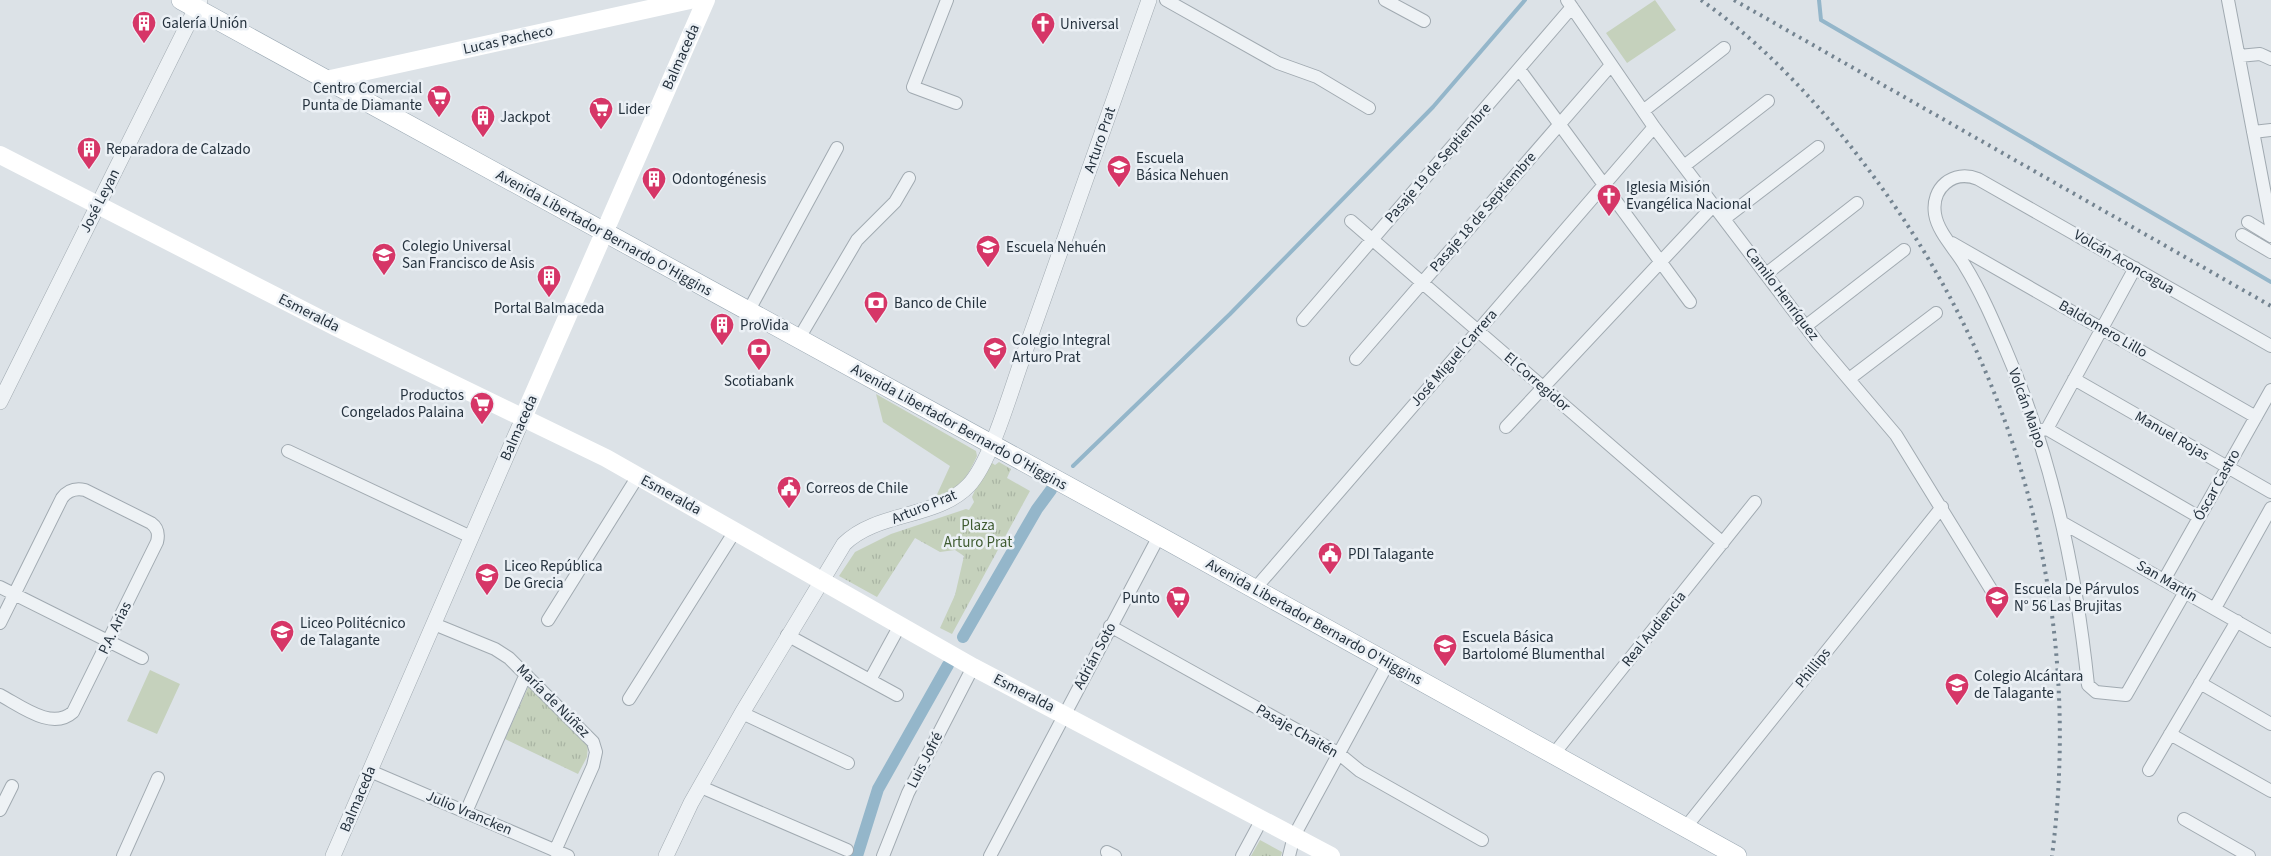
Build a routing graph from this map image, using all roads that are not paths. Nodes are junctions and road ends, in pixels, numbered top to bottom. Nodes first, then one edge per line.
1 (690, 0) edge
2 (706, 0) edge
3 (947, 0) edge
4 (1149, 0) edge
5 (1166, 0) edge
6 (1385, 0) edge
7 (2228, 0) edge
8 (192, 3) edge
9 (1570, 3) edge
10 (640, 5) edge
11 (1424, 21) dead end
12 (1724, 48) dead end
13 (2238, 56) junction
14 (2271, 59) edge
15 (1611, 65) junction
16 (1519, 69) junction
17 (326, 80) junction
18 (1768, 101) dead end
19 (956, 103) dead end
20 (1369, 108) dead end
21 (1643, 111) junction
22 (1559, 124) junction
23 (1654, 127) junction
24 (2271, 130) edge
25 (2253, 132) junction
26 (1818, 147) dead end
27 (837, 148) dead end
28 (0, 155) edge
29 (1684, 166) junction
30 (909, 178) dead end
31 (1978, 179) joint
32 (1603, 184) junction
33 (1856, 203) dead end
34 (99, 205) junction
35 (1714, 206) junction
36 (1724, 219) junction
37 (1350, 221) dead end
38 (2248, 222) dead end
39 (2271, 226) edge
40 (604, 234) junction
41 (2242, 234) dead end
42 (2271, 236) edge
43 (1372, 240) junction
44 (1950, 242) junction
45 (1904, 250) dead end
46 (2271, 252) edge
47 (1661, 262) junction
48 (2135, 268) junction
49 (1766, 274) junction
50 (1422, 283) junction
51 (1690, 302) dead end
52 (748, 312) junction
53 (1936, 313) dead end
54 (1303, 320) dead end
55 (1806, 326) junction
56 (2101, 328) junction
57 (1478, 331) junction
58 (798, 340) junction
59 (2271, 346) edge
60 (1356, 359) dead end
61 (1849, 379) junction
62 (2074, 379) junction
63 (1543, 388) junction
64 (2271, 390) edge
65 (0, 402) edge
66 (2256, 417) junction
67 (523, 418) junction
68 (1506, 427) dead end
69 (2041, 430) junction
70 (991, 445) junction
71 (288, 451) dead end
72 (2227, 467) junction
73 (638, 476) junction
74 (2271, 492) edge
75 (1755, 502) dead end
76 (1942, 508) junction
77 (2271, 508) edge
78 (2199, 517) junction
79 (2063, 523) junction
80 (735, 531) junction
81 (1159, 536) junction
82 (471, 537) junction
83 (1723, 543) junction
84 (821, 580) junction
85 (2164, 580) junction
86 (0, 587) edge
87 (1254, 590) junction
88 (1992, 591) dead end
89 (2185, 592) junction
90 (14, 594) junction
91 (2215, 608) junction
92 (548, 620) dead end
93 (2237, 621) junction
94 (0, 623) edge
95 (434, 624) junction
96 (900, 625) junction
97 (1110, 626) junction
98 (787, 635) junction
99 (2269, 635) edge
100 (109, 641) junction
101 (142, 658) dead end
102 (1388, 663) junction
103 (973, 667) junction
104 (526, 674) junction
105 (870, 680) junction
106 (2200, 683) junction
107 (898, 695) dead end
108 (0, 696) edge
109 (629, 699) dead end
110 (742, 713) junction
111 (1065, 714) junction
112 (2271, 724) edge
113 (2170, 734) junction
114 (1338, 753) junction
115 (1553, 755) junction
116 (848, 763) dead end
117 (2149, 770) dead end
118 (370, 771) junction
119 (158, 778) dead end
120 (12, 786) dead end
121 (700, 787) junction
122 (2271, 791) edge
123 (0, 810) edge
124 (466, 812) junction
125 (1262, 819) junction
126 (2184, 819) dead end
127 (1685, 828) junction
128 (1294, 836) junction
129 (1482, 840) dead end
130 (847, 850) dead end
131 (556, 851) junction
132 (123, 856) edge
133 (333, 856) edge
134 (568, 856) edge
135 (666, 856) edge
136 (883, 856) edge
137 (990, 856) edge
138 (1242, 856) edge
139 (1289, 856) edge
140 (1331, 856) edge
141 (1737, 856) edge
142 (2249, 856) edge

1 - 10 main road, Lucas Pacheco
2 - 40 main road, Balmaceda
3 - 19 street
4 - 70 street, Arturo Prat
5 - 20 street
6 - 11 street
7 - 13 street
8 - 17 main road, Avenida Libertador Bernardo O'Higgins
8 - 34 street, José Leyan
9 - 15 street, Camilo Henríquez
9 - 16 street, Pasaje 19 de Septiembre
10 - 17 main road, Lucas Pacheco
12 - 21 street
13 - 14 street
13 - 25 street
15 - 21 street, Camilo Henríquez
15 - 22 street, Pasaje 18 de Septiembre
16 - 22 street
16 - 43 street, Pasaje 19 de Septiembre
17 - 40 main road, Avenida Libertador Bernardo O'Higgins
18 - 29 street
21 - 23 street, Camilo Henríquez
22 - 32 street
22 - 50 street, Pasaje 18 de Septiembre
23 - 29 street, Camilo Henríquez
23 - 32 street, José Miguel Carrera
24 - 25 street
25 - 39 street
26 - 36 street
27 - 52 street
28 - 34 main road, Esmeralda
29 - 35 street, Camilo Henríquez
30 - 58 street
31 - 44 street, Volcán Maipo
31 - 48 street, Volcán Aconcagua
32 - 47 street
32 - 57 street, José Miguel Carrera
33 - 49 street
34 - 65 street, José Leyan
34 - 67 main road, Esmeralda
35 - 36 street, Camilo Henríquez
35 - 47 street
36 - 49 street, Camilo Henríquez
37 - 43 street, El Corregidor
38 - 42 street
40 - 52 main road, Avenida Libertador Bernardo O'Higgins
40 - 67 main road, Balmaceda
41 - 46 street
43 - 50 street, El Corregidor
43 - 54 street, Pasaje 19 de Septiembre
44 - 56 street, Baldomero Lillo
44 - 69 street, Volcán Maipo
45 - 55 street
47 - 51 street
47 - 63 street
48 - 56 street
48 - 59 street, Volcán Aconcagua
49 - 55 street, Camilo Henríquez
50 - 57 street, El Corregidor
50 - 60 street, Pasaje 18 de Septiembre
52 - 58 main road, Avenida Libertador Bernardo O'Higgins
53 - 61 street
55 - 61 street, Camilo Henríquez
56 - 62 street
56 - 66 street, Baldomero Lillo
57 - 63 street, El Corregidor
57 - 87 street, José Miguel Carrera
58 - 70 main road, Avenida Libertador Bernardo O'Higgins
61 - 76 street, Camilo Henríquez
62 - 69 street
62 - 72 street, Manuel Rojas
63 - 68 street
63 - 83 street, El Corregidor
64 - 66 street, Óscar Castro
66 - 72 street, Óscar Castro
67 - 73 main road, Esmeralda
67 - 82 street, Balmaceda
69 - 78 street
69 - 79 street, Volcán Maipo
70 - 81 main road, Avenida Libertador Bernardo O'Higgins
70 - 84 street, Arturo Prat
71 - 82 street
72 - 74 street, Manuel Rojas
72 - 78 street, Óscar Castro
73 - 80 main road, Esmeralda
73 - 92 street
75 - 83 street, Real Audiencia
76 - 88 street, Camilo Henríquez
76 - 127 street, Phillips
77 - 91 street
78 - 85 street, Óscar Castro
79 - 85 street, San Martín
79 - 89 street, Volcán Maipo
80 - 84 main road, Esmeralda
80 - 109 street
81 - 87 main road, Avenida Libertador Bernardo O'Higgins
81 - 97 street, Adrián Soto
82 - 95 street, Balmaceda
83 - 115 street, Real Audiencia
84 - 96 main road, Esmeralda
84 - 98 street, Arturo Prat
85 - 89 street, San Martín
86 - 90 street
87 - 102 main road, Avenida Libertador Bernardo O'Higgins
89 - 91 street, San Martín
90 - 94 street
90 - 100 street
90 - 100 street, P.A. Arias
91 - 93 street, San Martín
93 - 99 street, San Martín
93 - 106 street
95 - 104 street, María de Núñez
95 - 118 street, Balmaceda
96 - 103 main road, Esmeralda
96 - 105 street
97 - 111 street, Adrián Soto
97 - 114 street, Pasaje Chaitén
98 - 105 street
98 - 110 street, Arturo Prat
100 - 101 street
100 - 108 street, P.A. Arias
102 - 114 street
102 - 115 main road, Avenida Libertador Bernardo O'Higgins
103 - 111 main road, Esmeralda
103 - 136 street, Luis Jofré
104 - 124 street
104 - 131 street, María de Núñez
105 - 107 street
106 - 112 street
106 - 113 street
110 - 116 street
110 - 121 street, Arturo Prat
111 - 125 main road, Esmeralda
111 - 137 street, Adrián Soto
113 - 117 street
113 - 122 street
114 - 128 street
114 - 129 street, Pasaje Chaitén
115 - 127 main road, Avenida Libertador Bernardo O'Higgins
118 - 124 street, Julio Vrancken
118 - 133 street, Balmaceda
119 - 132 street
120 - 123 street
121 - 130 street
121 - 135 street, Arturo Prat
124 - 131 street, Julio Vrancken
125 - 128 main road, Esmeralda
125 - 138 street
126 - 142 street
127 - 141 main road, Avenida Libertador Bernardo O'Higgins
128 - 139 street
128 - 140 main road, Esmeralda
131 - 134 street, Julio Vrancken

